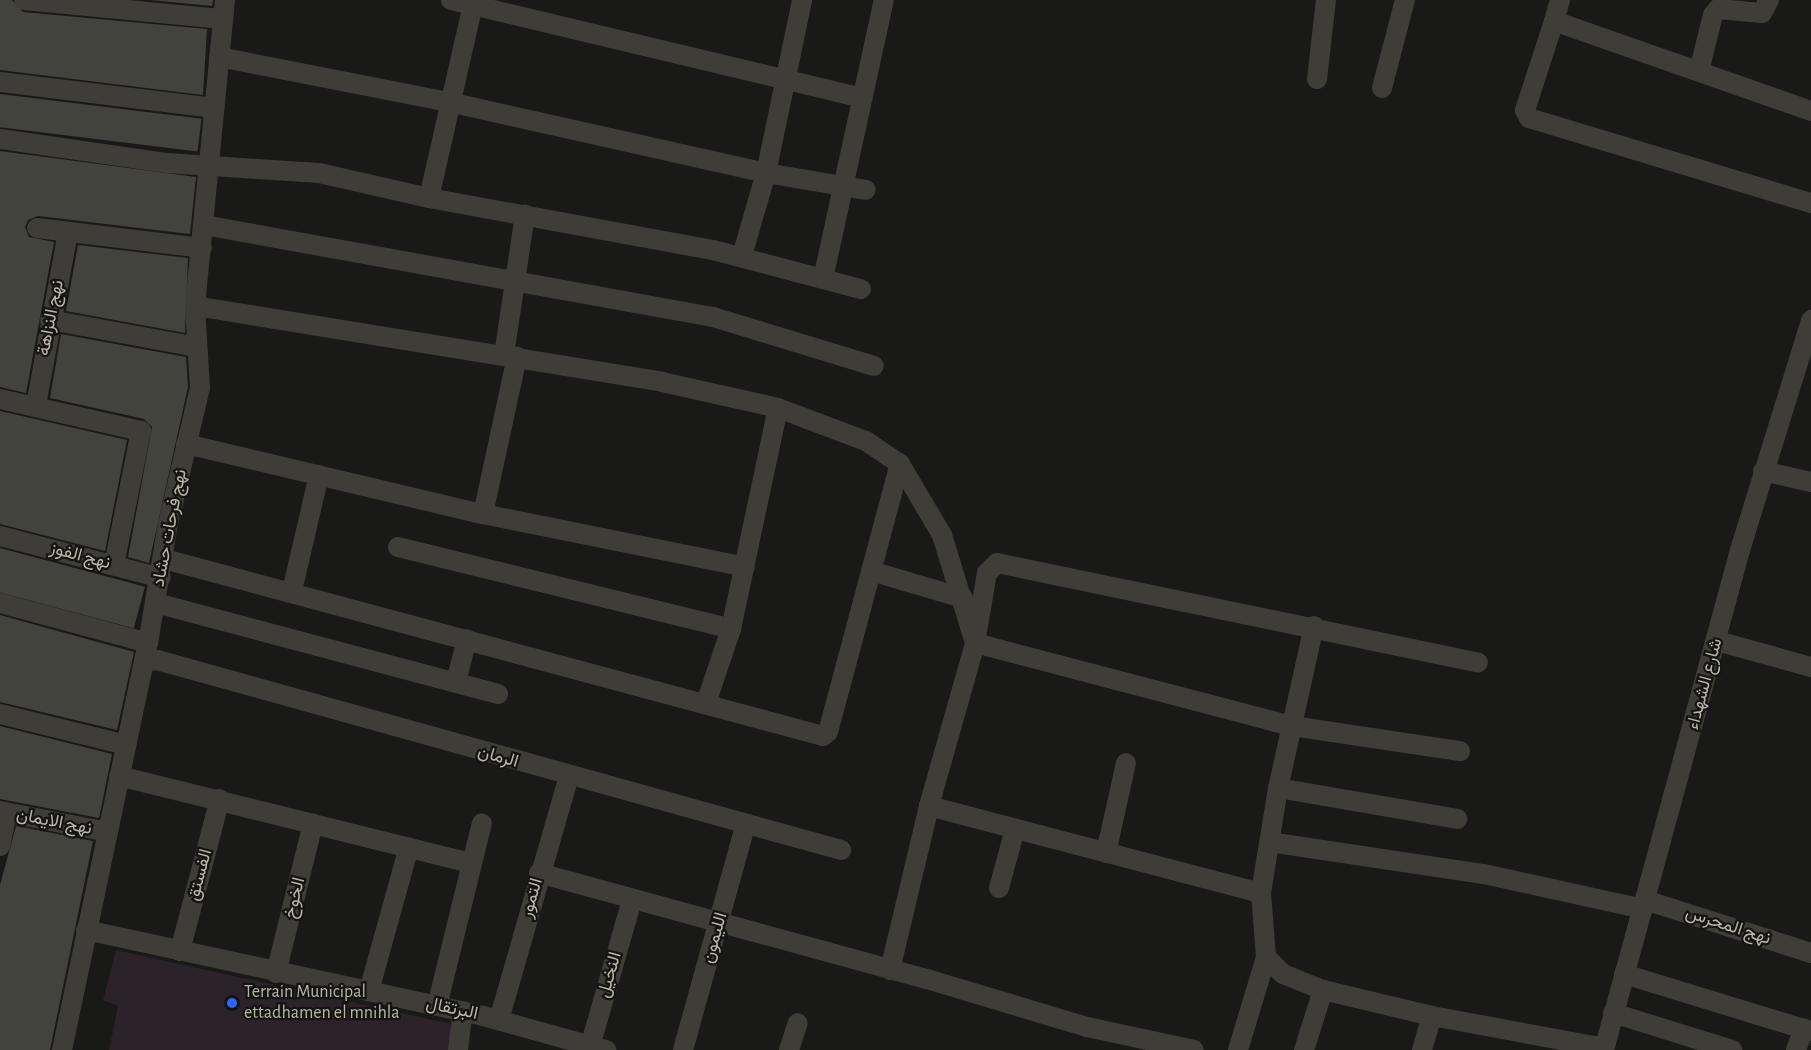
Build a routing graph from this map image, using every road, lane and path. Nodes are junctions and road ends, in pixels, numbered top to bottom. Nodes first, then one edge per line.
1 (24, 0) edge
2 (451, 0) edge
3 (802, 0) edge
4 (884, 0) edge
5 (1326, 0) edge
6 (1406, 0) edge
7 (1560, 0) edge
8 (1769, 0) edge
9 (474, 3) edge
10 (224, 10) edge
11 (1554, 21) junction
12 (219, 57) junction
13 (1699, 71) junction
14 (1317, 79) dead end
15 (786, 81) junction
16 (0, 82) edge
17 (1382, 88) dead end
18 (862, 98) junction
19 (449, 102) junction
20 (214, 108) junction
21 (1811, 111) edge
22 (0, 139) edge
23 (210, 167) junction
24 (766, 173) junction
25 (846, 188) junction
26 (866, 190) dead end
27 (429, 198) junction
28 (1811, 203) edge
29 (525, 215) junction
30 (204, 225) junction
31 (37, 228) dead end
32 (68, 232) junction
33 (202, 248) junction
34 (742, 256) junction
35 (515, 279) junction
36 (823, 279) junction
37 (861, 289) dead end
38 (195, 306) junction
39 (50, 320) junction
40 (1811, 320) edge
41 (197, 348) junction
42 (511, 356) junction
43 (874, 366) dead end
44 (0, 399) edge
45 (36, 405) junction
46 (778, 408) junction
47 (186, 444) junction
48 (900, 464) junction
49 (1762, 471) junction
50 (319, 475) junction
51 (1811, 482) edge
52 (483, 514) junction
53 (0, 536) edge
54 (398, 547) dead end
55 (114, 565) junction
56 (745, 567) junction
57 (162, 568) junction
58 (871, 571) junction
59 (292, 591) junction
60 (963, 598) junction
61 (0, 603) edge
62 (156, 603) junction
63 (1314, 626) junction
64 (731, 629) junction
65 (467, 639) junction
66 (1717, 641) junction
67 (975, 643) junction
68 (149, 655) junction
69 (1478, 663) dead end
70 (1811, 667) edge
71 (456, 682) junction
72 (498, 693) dead end
73 (706, 703) junction
74 (0, 714) edge
75 (1292, 726) junction
76 (126, 745) junction
77 (1460, 751) dead end
78 (1126, 763) dead end
79 (119, 776) junction
80 (569, 777) junction
81 (1278, 788) junction
82 (220, 799) junction
83 (929, 806) junction
84 (4, 812) edge
85 (1457, 819) dead end
86 (482, 823) dead end
87 (313, 824) junction
88 (745, 826) junction
89 (1015, 829) junction
90 (108, 832) junction
91 (1269, 842) junction
92 (0, 846) edge
93 (409, 847) junction
94 (841, 850) dead end
95 (1106, 853) junction
96 (471, 863) junction
97 (539, 873) junction
98 (999, 888) dead end
99 (1261, 893) junction
100 (632, 900) junction
101 (1644, 905) junction
102 (719, 924) junction
103 (86, 930) junction
104 (180, 951) junction
105 (1811, 953) edge
106 (1266, 957) junction
107 (890, 970) junction
108 (276, 973) junction
109 (1624, 974) junction
110 (1323, 990) junction
111 (369, 991) junction
112 (437, 1006) junction
113 (463, 1011) junction
114 (1613, 1013) junction
115 (1432, 1016) junction
116 (499, 1020) junction
117 (798, 1023) dead end
118 (1807, 1030) edge
119 (595, 1049) edge
120 (1604, 1049) edge
121 (62, 1050) edge
122 (458, 1050) edge
123 (683, 1050) edge
124 (789, 1050) edge
125 (1194, 1050) edge
126 (1239, 1050) edge
127 (1304, 1050) edge
128 (1422, 1050) edge
129 (1732, 1050) edge
130 (1796, 1050) edge

1 - 10 street
2 - 9 street
3 - 15 street
4 - 18 street
5 - 14 street
6 - 17 street
7 - 11 street
8 - 13 street
9 - 15 street
9 - 19 street
10 - 12 street, نهج فرحات حشاد
11 - 13 street
11 - 28 street
12 - 19 street
12 - 20 street, نهج فرحات حشاد
13 - 21 street
15 - 18 street
15 - 24 street
16 - 20 street
18 - 25 street
19 - 24 street
19 - 27 street
20 - 23 street, نهج فرحات حشاد
22 - 23 street
23 - 27 street
23 - 30 street, نهج فرحات حشاد
24 - 25 street
24 - 34 street
25 - 26 street
25 - 36 street
27 - 29 street
29 - 34 street
29 - 35 street
30 - 33 street, نهج فرحات حشاد
30 - 35 street
31 - 32 street
32 - 33 street
32 - 39 street, نهج النزاهة
33 - 38 street, نهج فرحات حشاد
34 - 36 street
35 - 42 street
35 - 43 street
36 - 37 street
38 - 41 street, نهج فرحات حشاد
38 - 42 street
39 - 41 street
39 - 45 street, نهج النزاهة
40 - 49 street, شارع الشهداء
41 - 47 street, نهج فرحات حشاد
42 - 46 street
42 - 52 street
44 - 45 street
45 - 55 street
46 - 48 street
46 - 56 street
47 - 50 street
47 - 57 street, نهج فرحات حشاد
48 - 58 street
48 - 60 street
49 - 51 street
49 - 66 street, شارع الشهداء
50 - 52 street
50 - 59 street
52 - 56 street
53 - 55 street, نهج الفوز
54 - 64 street
55 - 57 street, نهج الفوز
56 - 64 street
57 - 59 street, نهج الفوز
57 - 62 street, نهج فرحات حشاد
58 - 60 street
58 - 73 street, نهج الفوز
59 - 65 street, نهج الفوز
60 - 67 street
61 - 68 street, الرمان
62 - 68 street, نهج فرحات حشاد
62 - 71 street
63 - 67 street
63 - 69 street
63 - 75 street
64 - 73 street
65 - 71 street
65 - 73 street, نهج الفوز
66 - 70 street
66 - 101 street, شارع الشهداء
67 - 75 street
67 - 83 street
68 - 76 street, نهج فرحات حشاد
68 - 80 street, الرمان
71 - 72 street
74 - 76 street
75 - 77 street
75 - 81 street
76 - 79 street, نهج فرحات حشاد
78 - 95 street
79 - 82 street
79 - 90 street, نهج فرحات حشاد
80 - 88 street, الرمان
80 - 97 street, التمور
81 - 85 street
81 - 91 street
82 - 87 street
82 - 104 street, الفستق
83 - 89 street
83 - 107 street
84 - 90 street, نهج الايمان
84 - 92 street
86 - 96 street
87 - 93 street
87 - 108 street, الخوخ
88 - 94 street, الرمان
88 - 102 street, الليمون
89 - 95 street
89 - 98 street
90 - 103 street, نهج فرحات حشاد
91 - 99 street
91 - 101 street, نهج المحرس
93 - 96 street
93 - 111 street
95 - 99 street
96 - 112 street
97 - 100 street
97 - 116 street, التمور
99 - 106 street
100 - 102 street
100 - 119 street, النخيل
101 - 105 street, نهج المحرس
101 - 109 street, شارع الشهداء
102 - 107 street
102 - 123 street, الليمون
103 - 104 street, البرتقال
103 - 121 street, نهج فرحات حشاد
104 - 108 street, البرتقال
106 - 110 street
106 - 126 street
107 - 125 street
108 - 111 street, البرتقال
109 - 114 street, شارع الشهداء
109 - 118 street
110 - 115 street
110 - 127 street
111 - 112 street, البرتقال
112 - 113 street, البرتقال
113 - 116 street, البرتقال
113 - 122 street
114 - 120 street, شارع الشهداء
114 - 129 street
115 - 120 street
115 - 128 street
116 - 119 street, البرتقال
117 - 124 street
118 - 130 street

